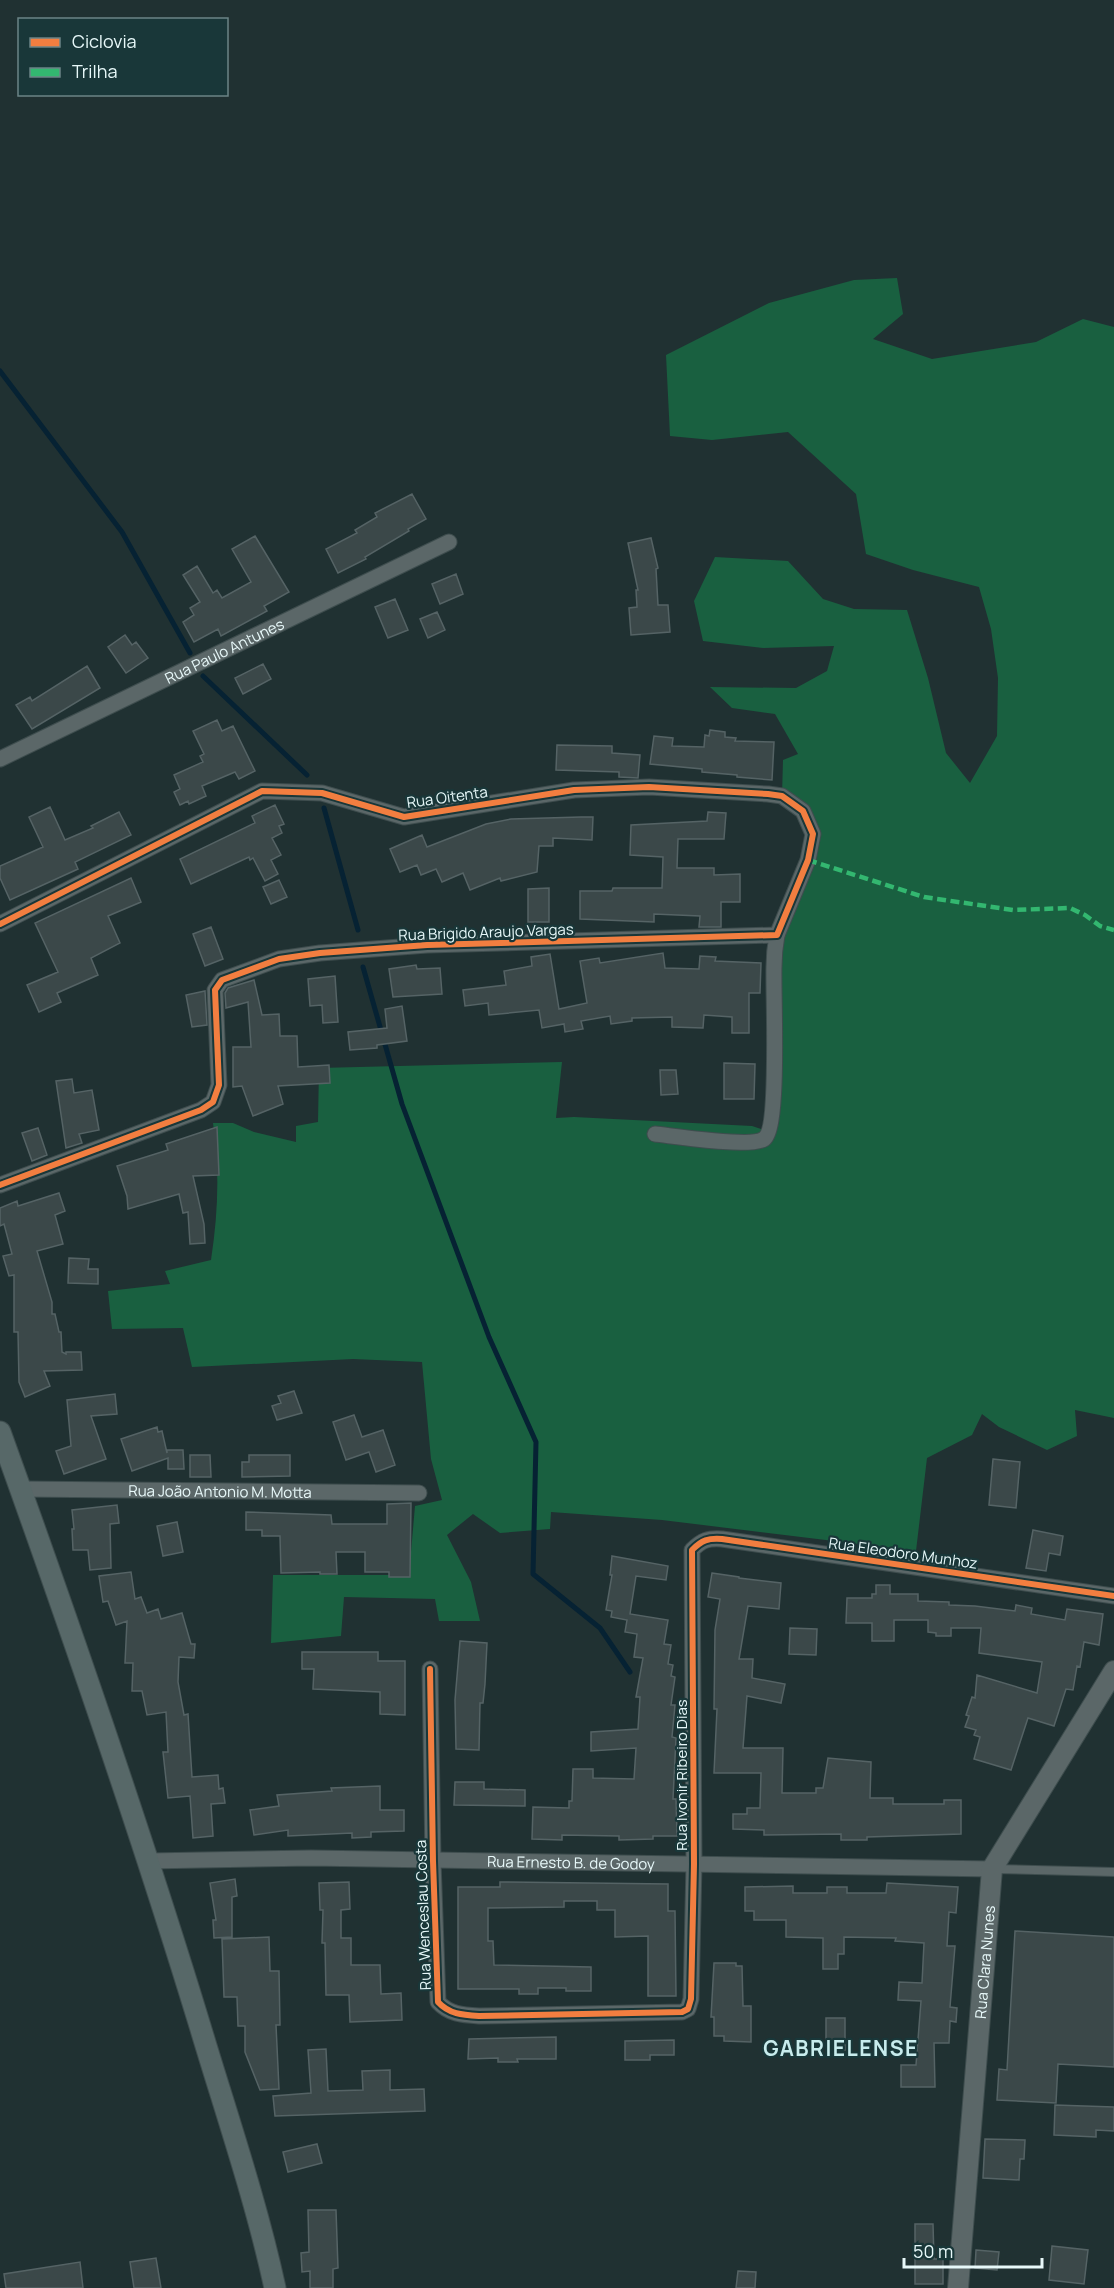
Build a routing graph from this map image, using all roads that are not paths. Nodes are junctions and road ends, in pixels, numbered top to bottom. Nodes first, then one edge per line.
1 (449, 542) dead end
2 (0, 759) edge
3 (0, 924) edge
4 (777, 935) junction
5 (655, 1134) dead end
6 (0, 1185) edge
7 (0, 1432) edge
8 (20, 1489) junction
9 (419, 1493) dead end
10 (692, 1550) joint
11 (1114, 1596) edge
12 (430, 1669) dead end
13 (1114, 1671) edge
14 (149, 1861) junction
15 (433, 1861) junction
16 (694, 1864) junction
17 (992, 1869) junction
18 (1114, 1872) edge
19 (691, 1999) joint
20 (275, 2288) edge
21 (958, 2288) edge

1 - 2 street, Rua Paulo Antunes
3 - 4 street, Rua Oitenta
4 - 5 street
4 - 6 street, Rua Brigido Araujo Vargas
7 - 8 main road
8 - 9 street, Rua João Antonio M. Motta
8 - 14 main road
10 - 11 street, Rua Eleodoro Munhoz
10 - 16 street, Rua Ivonir Ribeiro Dias
12 - 15 street, Rua Wenceslau Costa
13 - 17 street, Rua Clara Nunes
14 - 15 street, Rua Ernesto B. de Godoy
14 - 20 main road
15 - 16 street, Rua Ernesto B. de Godoy
15 - 19 street, Rua Wenceslau Costa
16 - 17 street, Rua Ernesto B. de Godoy
16 - 19 street, Rua Ivonir Ribeiro Dias
17 - 18 lane
17 - 21 street, Rua Clara Nunes

